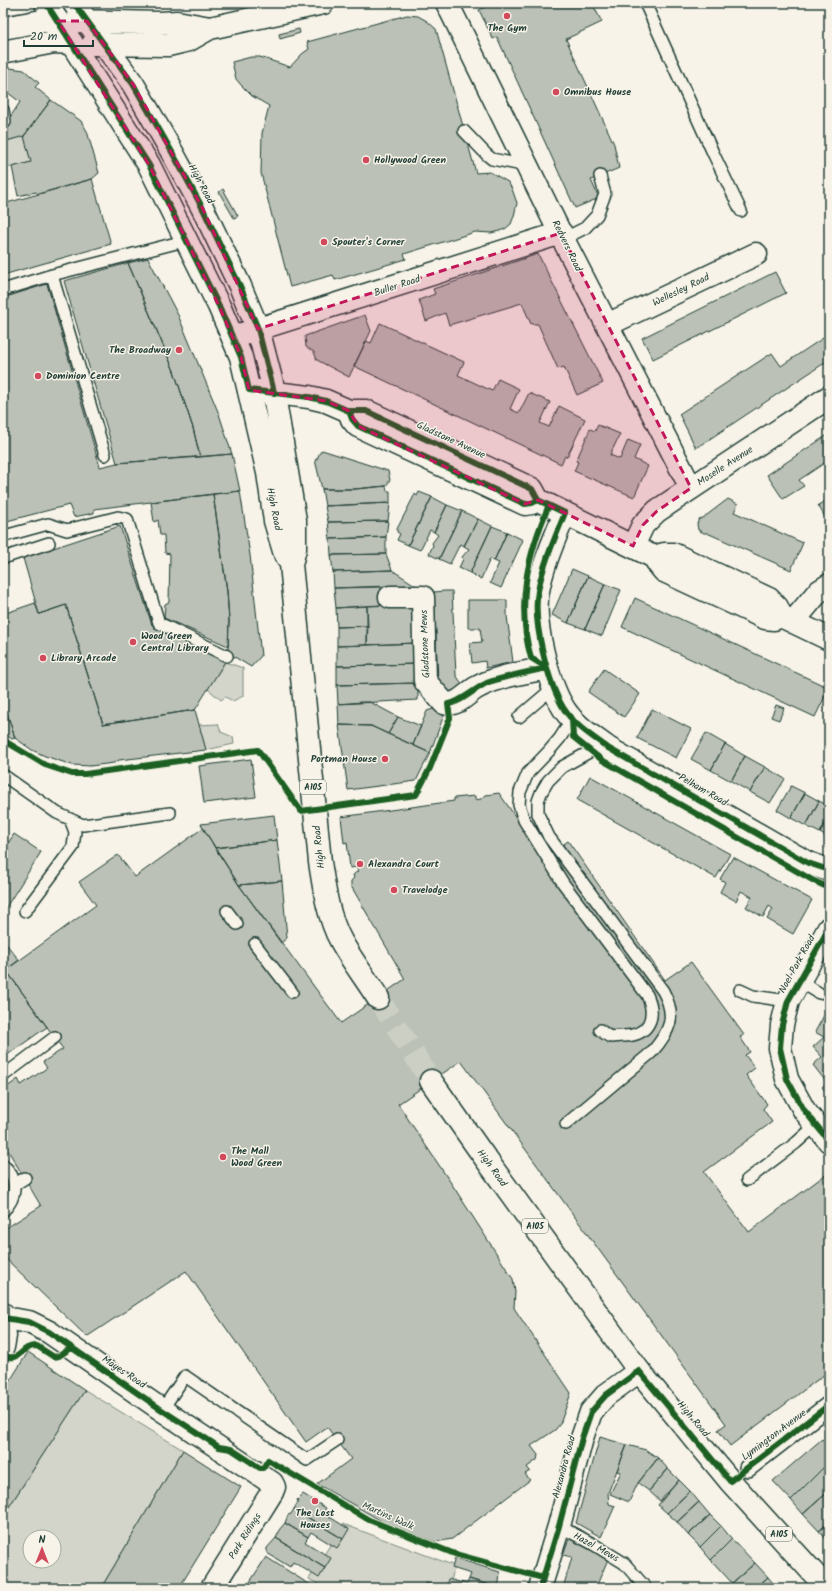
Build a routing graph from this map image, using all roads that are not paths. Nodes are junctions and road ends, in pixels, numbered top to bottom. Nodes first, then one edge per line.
1 (74, 3) edge
2 (321, 3) edge
3 (447, 3) edge
4 (645, 3) edge
5 (52, 12) edge
6 (87, 21) junction
7 (3, 28) edge
8 (210, 28) junction
9 (72, 43) junction
10 (104, 44) junction
11 (3, 50) edge
12 (3, 110) edge
13 (5, 122) dead end
14 (464, 131) dead end
15 (528, 166) junction
16 (600, 176) dead end
17 (741, 211) dead end
18 (562, 236) junction
19 (188, 240) junction
20 (756, 254) dead end
21 (52, 275) junction
22 (3, 290) edge
23 (607, 325) junction
24 (258, 329) junction
25 (233, 337) junction
26 (249, 390) junction
27 (274, 392) junction
28 (829, 397) edge
29 (105, 455) dead end
30 (691, 488) junction
31 (565, 513) junction
32 (3, 534) edge
33 (49, 543) dead end
34 (633, 546) junction
35 (3, 558) edge
36 (291, 564) junction
37 (829, 585) edge
38 (390, 596) dead end
39 (787, 619) junction
40 (829, 639) edge
41 (227, 656) dead end
42 (550, 678) junction
43 (519, 717) dead end
44 (572, 719) junction
45 (608, 748) junction
46 (3, 775) edge
47 (170, 813) dead end
48 (70, 819) junction
49 (95, 823) junction
50 (73, 847) junction
51 (829, 870) edge
52 (25, 911) dead end
53 (227, 911) dead end
54 (237, 924) dead end
55 (829, 928) edge
56 (255, 944) dead end
57 (799, 981) junction
58 (740, 990) dead end
59 (292, 992) dead end
60 (819, 993) dead end
61 (378, 998) tunnel mouth
62 (788, 1001) junction
63 (600, 1030) dead end
64 (54, 1037) dead end
65 (3, 1076) edge
66 (431, 1081) tunnel mouth
67 (566, 1124) dead end
68 (822, 1133) edge
69 (3, 1165) edge
70 (25, 1178) dead end
71 (747, 1180) dead end
72 (14, 1185) junction
73 (3, 1211) edge
74 (4, 1316) edge
75 (3, 1347) edge
76 (639, 1371) junction
77 (829, 1405) edge
78 (162, 1410) junction
79 (337, 1440) dead end
80 (748, 1468) dead end
81 (272, 1482) joint
82 (559, 1526) junction
83 (212, 1588) edge
84 (540, 1588) edge
85 (646, 1588) edge
86 (827, 1588) edge

1 - 6 street, High Road / A105
2 - 8 street
3 - 15 street, Redvers Road
4 - 17 lane
5 - 6 street
5 - 7 street
5 - 9 street, High Road / A105
6 - 8 street
6 - 10 street, High Road / A105
8 - 10 street
9 - 10 street
9 - 11 street
9 - 19 street, High Road / A105
10 - 24 street, High Road / A105
12 - 13 lane
14 - 15 lane
15 - 18 street, Redvers Road
16 - 18 lane
18 - 23 street, Redvers Road
18 - 24 street, Buller Road
19 - 21 lane
19 - 25 street, High Road / A105
20 - 23 street, Wellesley Road
21 - 22 lane
21 - 29 lane
23 - 30 street, Redvers Road
24 - 25 street, Buller Road
24 - 27 street, High Road / A105
25 - 26 street, High Road / A105
26 - 27 street, Gladstone Avenue
26 - 36 street, High Road / A105
27 - 31 street, Gladstone Avenue
27 - 36 street, High Road / A105
28 - 30 street, Moselle Avenue
30 - 34 street, Moselle Avenue
31 - 34 street, Gladstone Avenue
31 - 42 street, Pelham Road
32 - 41 lane
33 - 35 lane
34 - 39 street, Gladstone Avenue
36 - 61 street, High Road / A105
37 - 39 street
38 - 42 street, Gladstone Mews
39 - 40 street, Gladstone Avenue
42 - 43 lane
42 - 44 street, Pelham Road
44 - 45 street, Pelham Road
44 - 63 lane
45 - 51 street, Pelham Road
45 - 67 lane
46 - 48 lane
47 - 49 lane
48 - 49 lane
48 - 50 lane
49 - 50 lane
50 - 52 lane
53 - 54 lane
55 - 57 street, Noel Park Road
56 - 59 lane
57 - 60 lane
57 - 62 street, Noel Park Road
58 - 62 lane
62 - 68 street, Noel Park Road
64 - 65 lane
66 - 76 street, High Road / A105
68 - 71 lane
69 - 72 lane
70 - 72 lane
72 - 73 lane
74 - 75 street
74 - 78 street, Mayes Road
76 - 82 street, Alexandra Road
76 - 86 street, High Road / A105
77 - 80 street, Lymington Avenue
78 - 79 lane
78 - 81 street, Mayes Road
81 - 83 street, Park Ridings
82 - 84 street, Alexandra Road
82 - 85 lane, Hazel Mews

